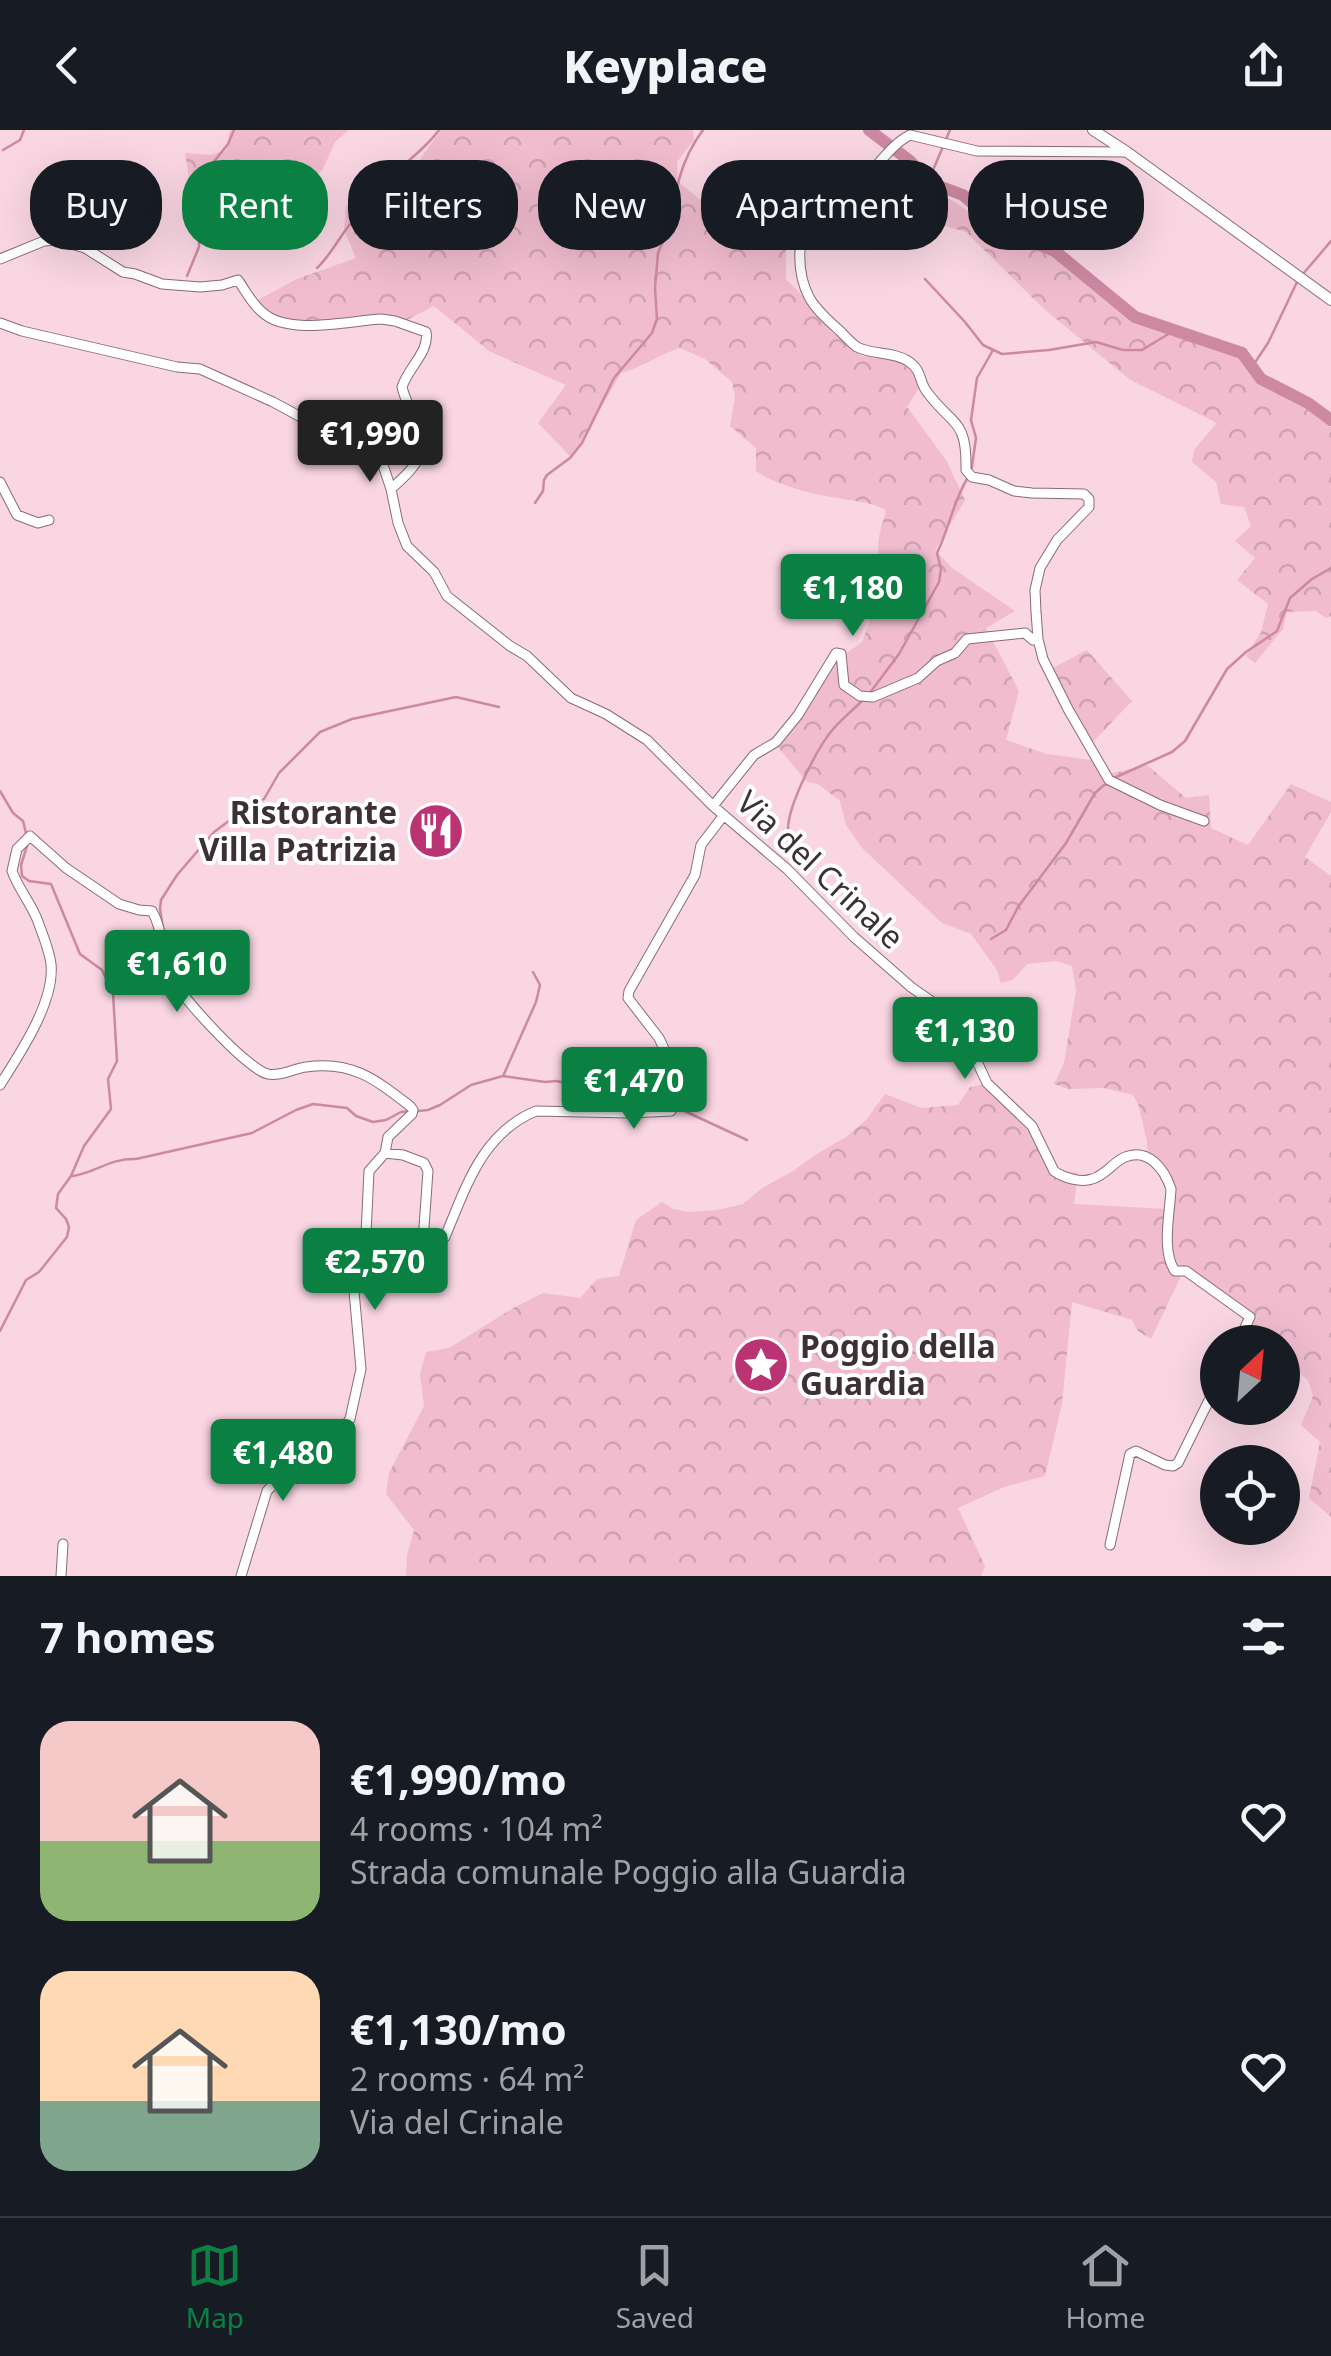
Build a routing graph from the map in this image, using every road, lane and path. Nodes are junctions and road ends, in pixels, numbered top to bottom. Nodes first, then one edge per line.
1 (1093, 130) edge
2 (1127, 152) junction
3 (0, 259) edge
4 (1331, 300) edge
5 (0, 324) edge
6 (0, 482) edge
7 (391, 488) junction
8 (48, 520) dead end
9 (1038, 639) junction
10 (713, 806) junction
11 (724, 815) junction
12 (1204, 821) dead end
13 (0, 1085) edge
14 (385, 1153) junction
15 (1246, 1325) edge
16 (1200, 1418) edge
17 (64, 1544) dead end
18 (1110, 1545) dead end
19 (62, 1576) edge
20 (241, 1576) edge

1 - 2 street
2 - 4 street
2 - 9 street
3 - 7 street
5 - 7 street, Via del Crinale
6 - 8 street
7 - 10 street, Via del Crinale
9 - 10 street
9 - 12 street
10 - 11 street, Via del Crinale
11 - 14 street
11 - 15 street, Via del Crinale
13 - 14 street
14 - 20 street
16 - 18 street
17 - 19 street

